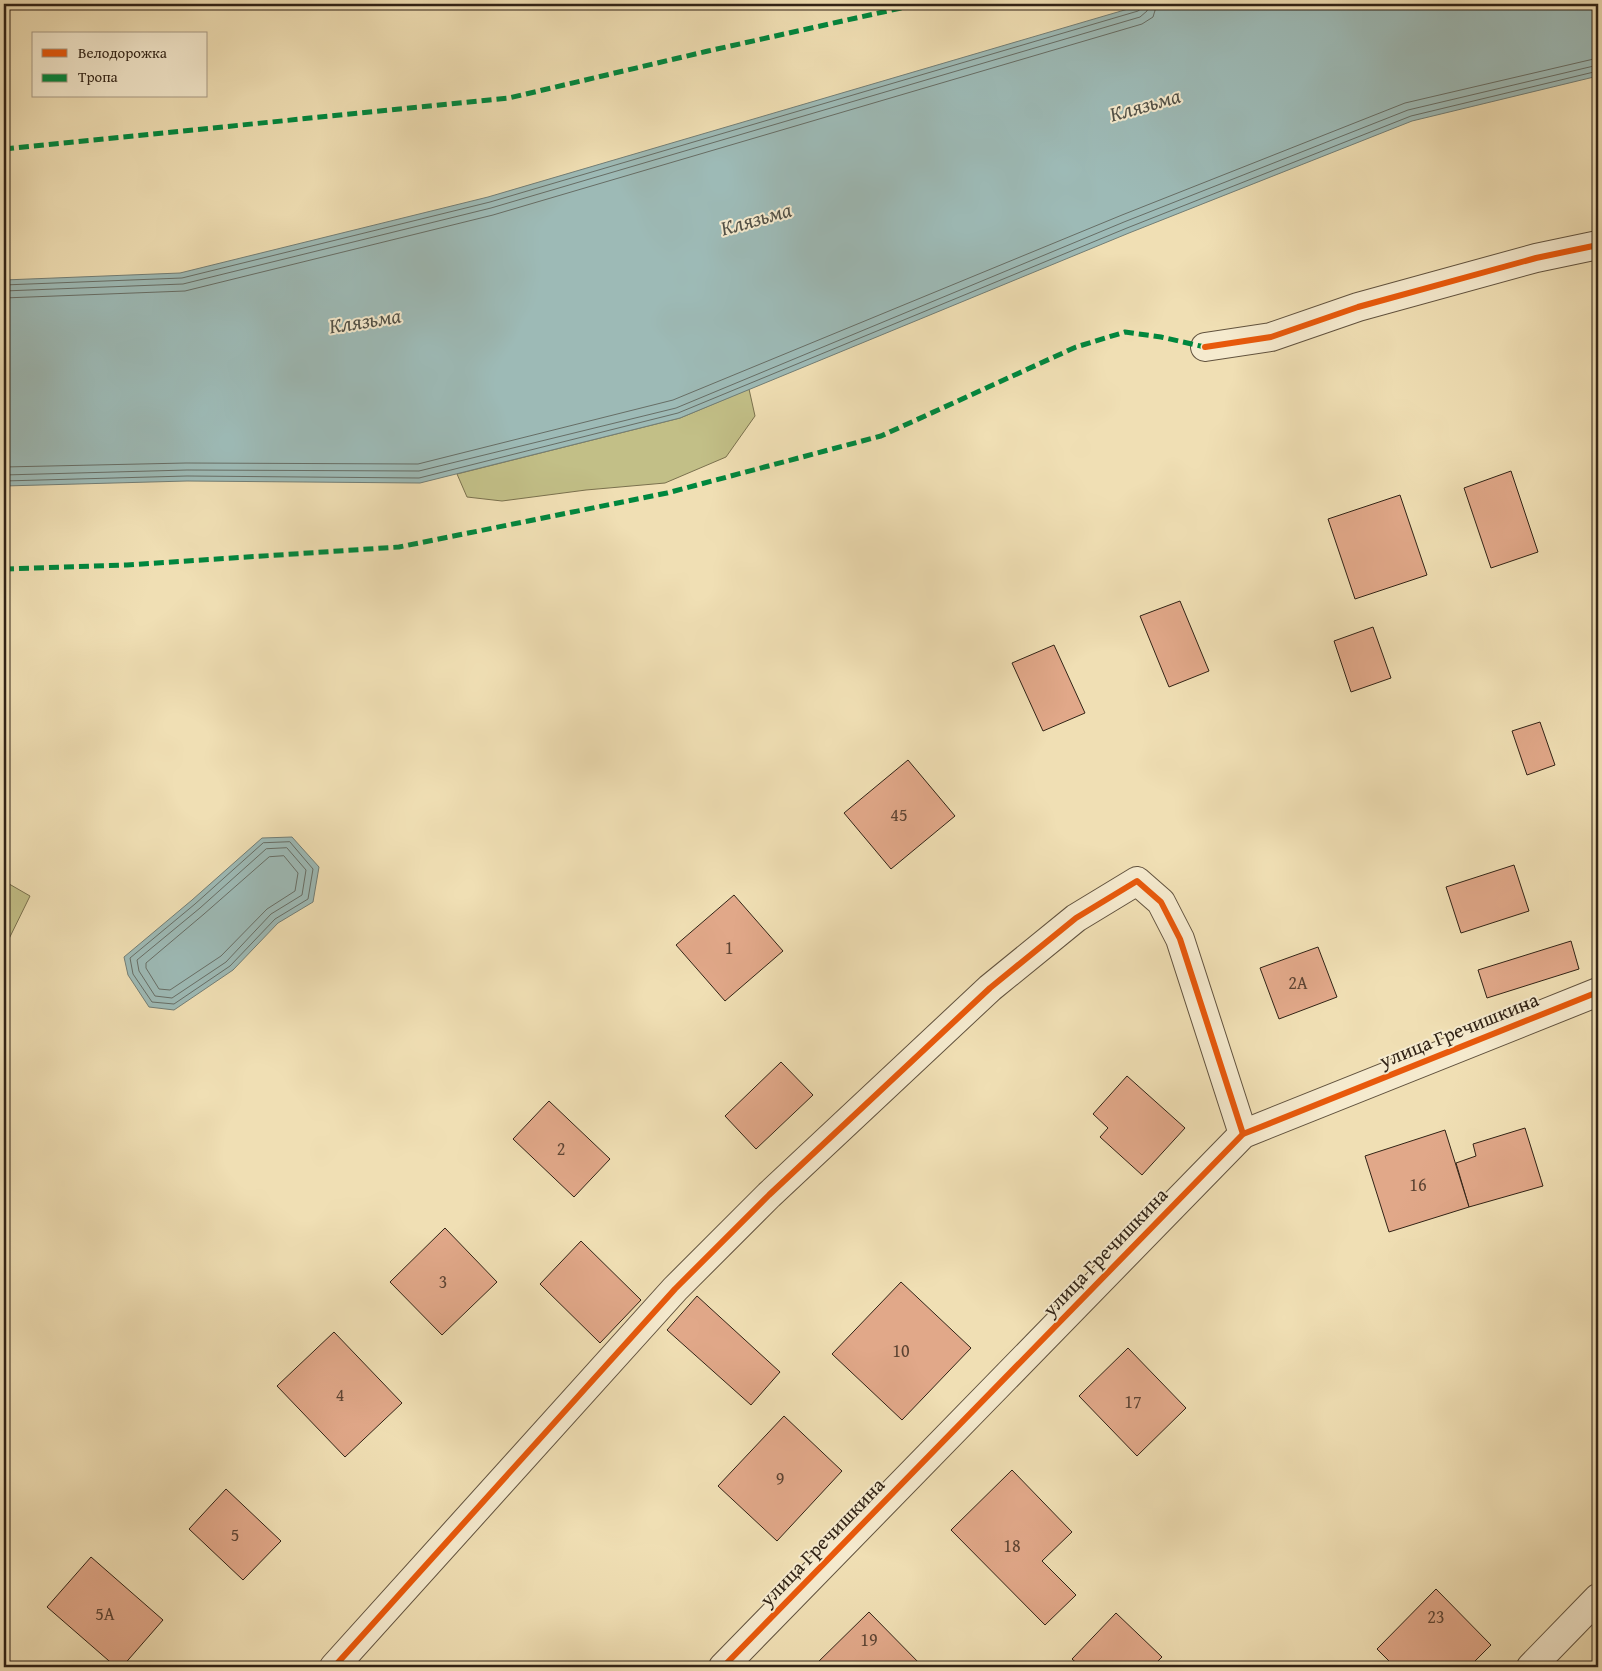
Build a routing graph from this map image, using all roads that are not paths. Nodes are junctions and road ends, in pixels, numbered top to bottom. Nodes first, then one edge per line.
1 (1598, 244) edge
2 (1204, 347) dead end
3 (1598, 992) edge
4 (1243, 1134) junction
5 (1598, 1598) edge
6 (334, 1667) edge
7 (723, 1667) edge
8 (1530, 1667) edge

1 - 2 street
3 - 4 street, улица Гречишкина
4 - 6 street
4 - 7 street, улица Гречишкина
5 - 8 street

